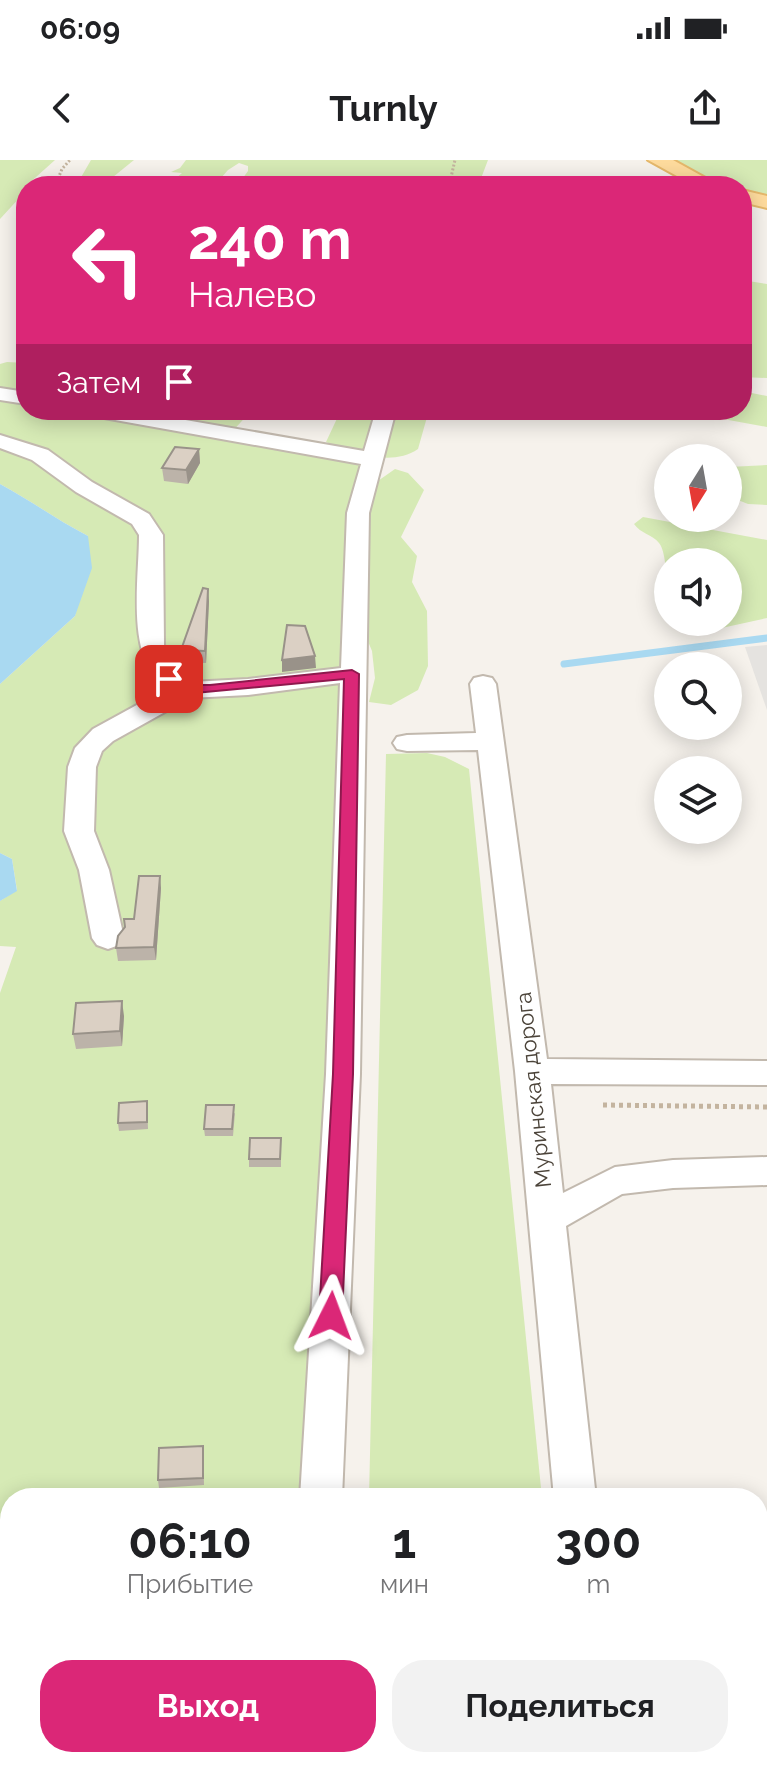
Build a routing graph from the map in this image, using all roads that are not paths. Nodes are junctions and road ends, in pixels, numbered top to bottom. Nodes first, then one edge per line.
1 (640, 160) edge
2 (658, 160) edge
3 (670, 176) edge
4 (690, 176) edge
5 (150, 420) edge
6 (383, 420) edge
7 (0, 441) edge
8 (370, 459) junction
9 (352, 674) junction
10 (483, 684) dead end
11 (184, 690) junction
12 (490, 741) junction
13 (407, 743) dead end
14 (108, 938) dead end
15 (532, 1071) junction
16 (767, 1073) edge
17 (767, 1171) edge
18 (547, 1219) junction
19 (322, 1488) edge
20 (574, 1488) edge

1 - 3 main road
2 - 4 main road
5 - 8 street
6 - 8 street
7 - 11 street
8 - 9 street
9 - 11 street
9 - 19 street
10 - 12 street, Муринская дорога
11 - 14 street
12 - 13 street
12 - 15 street, Муринская дорога
15 - 16 street
15 - 18 street, Муринская дорога
17 - 18 street
18 - 20 street, Муринская дорога

